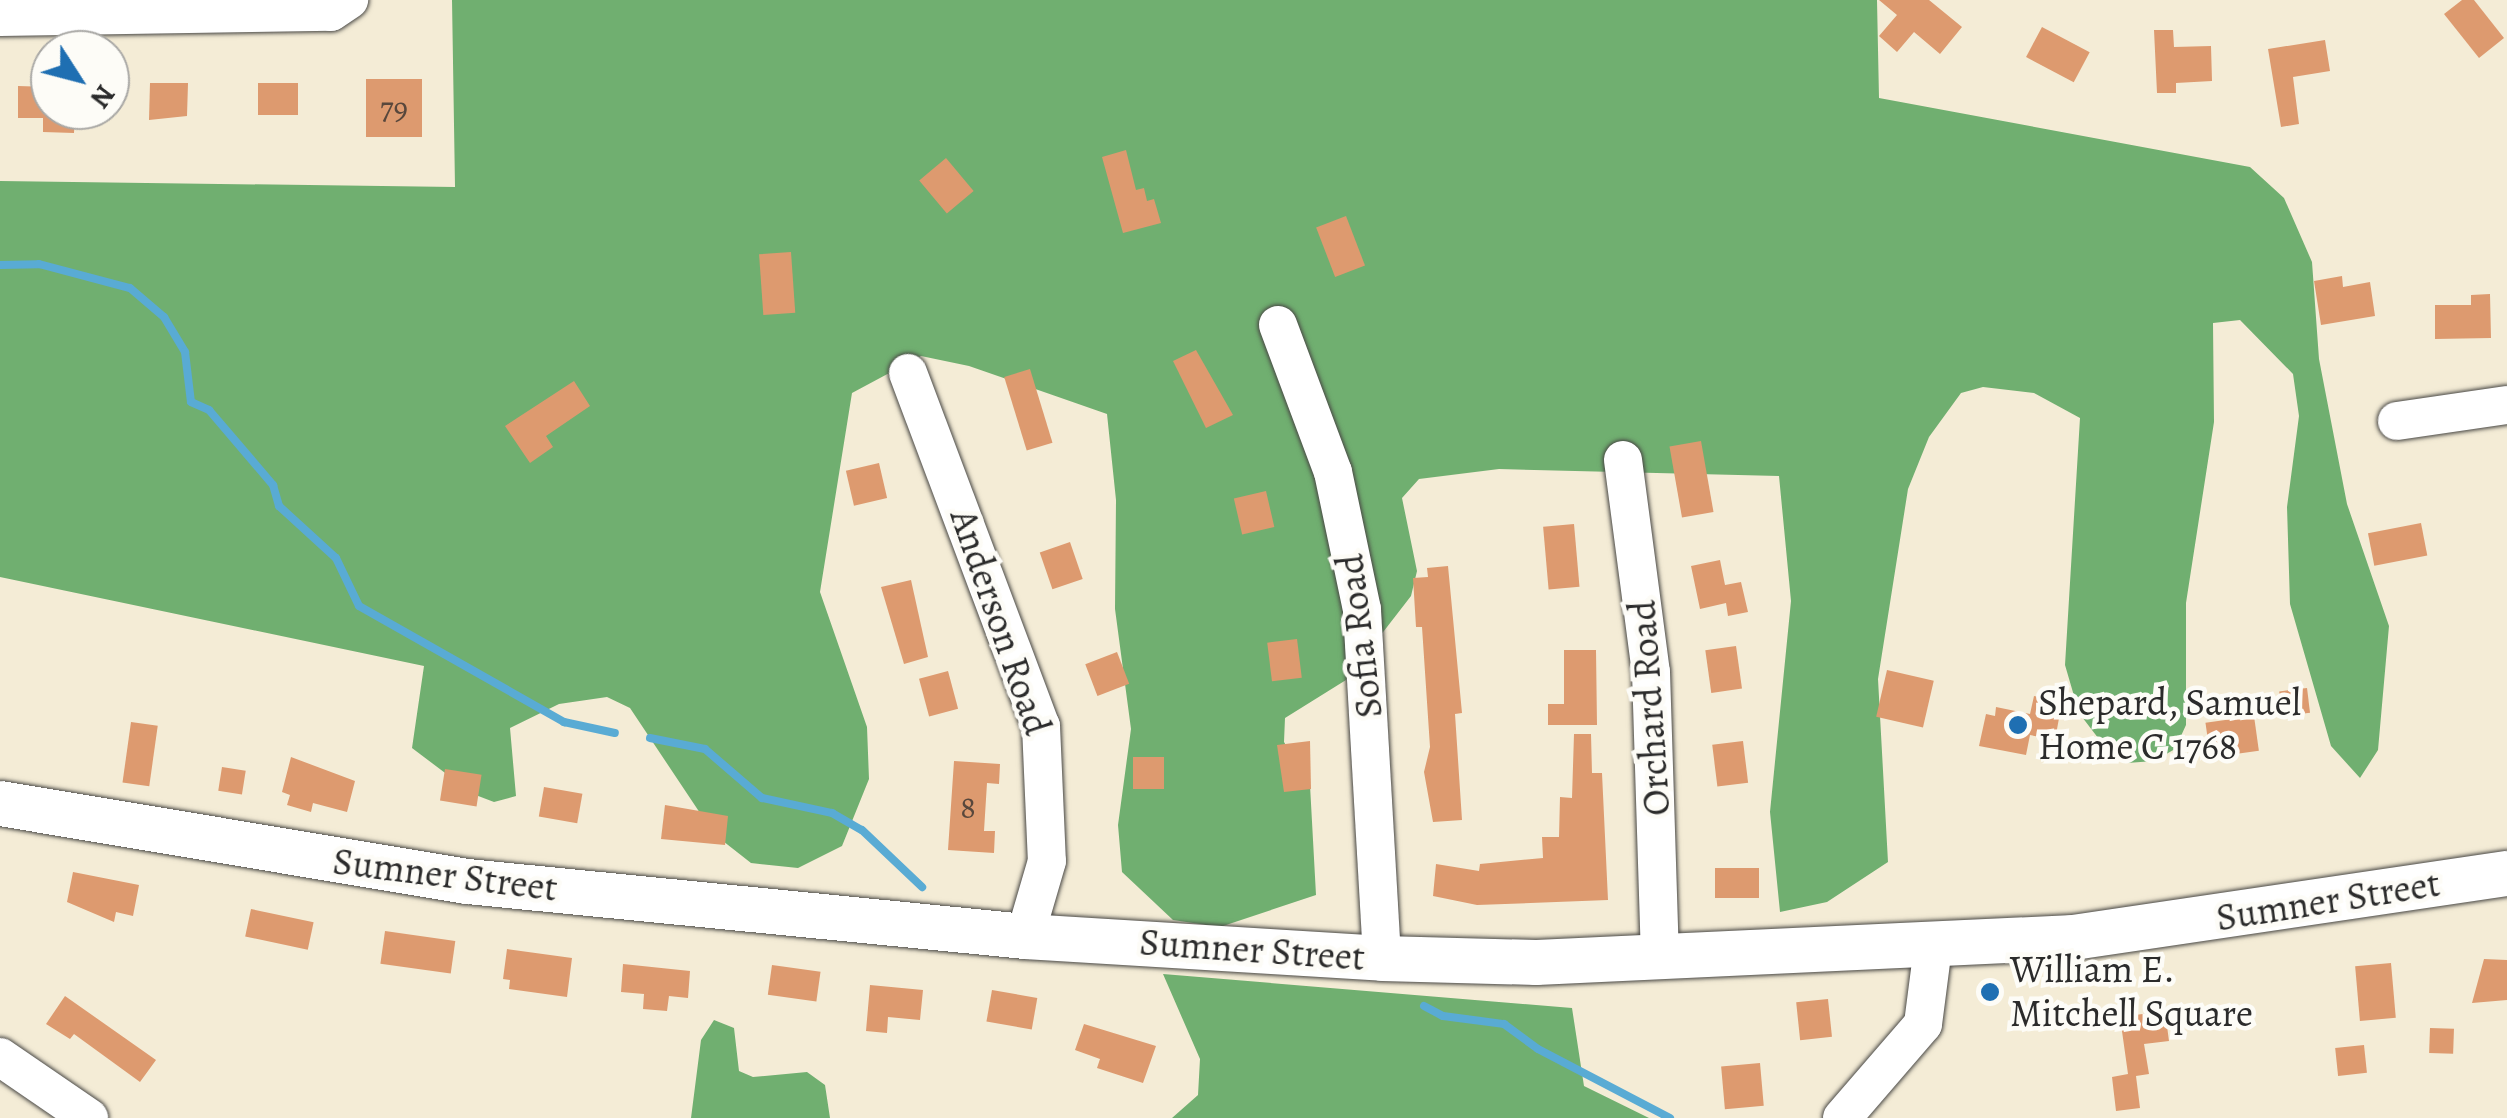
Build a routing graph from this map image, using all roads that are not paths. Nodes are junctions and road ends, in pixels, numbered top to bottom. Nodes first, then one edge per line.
1 (348, 0) edge
2 (0, 18) edge
3 (1278, 324) dead end
4 (908, 373) dead end
5 (2507, 405) edge
6 (2397, 421) dead end
7 (1623, 460) dead end
8 (0, 804) edge
9 (2507, 873) edge
10 (1024, 936) junction
11 (1933, 947) junction
12 (1660, 957) junction
13 (1382, 958) junction
14 (0, 1056) edge
15 (88, 1118) edge
16 (1842, 1118) edge

1 - 2 street
3 - 13 street, Sofia Road
4 - 10 street, Anderson Road
5 - 6 street
7 - 12 street, Orchard Road
8 - 10 main road, Sumner Street
9 - 11 main road, Sumner Street
10 - 13 main road, Sumner Street
11 - 12 main road, Sumner Street
11 - 16 street
12 - 13 main road, Sumner Street
14 - 15 street

